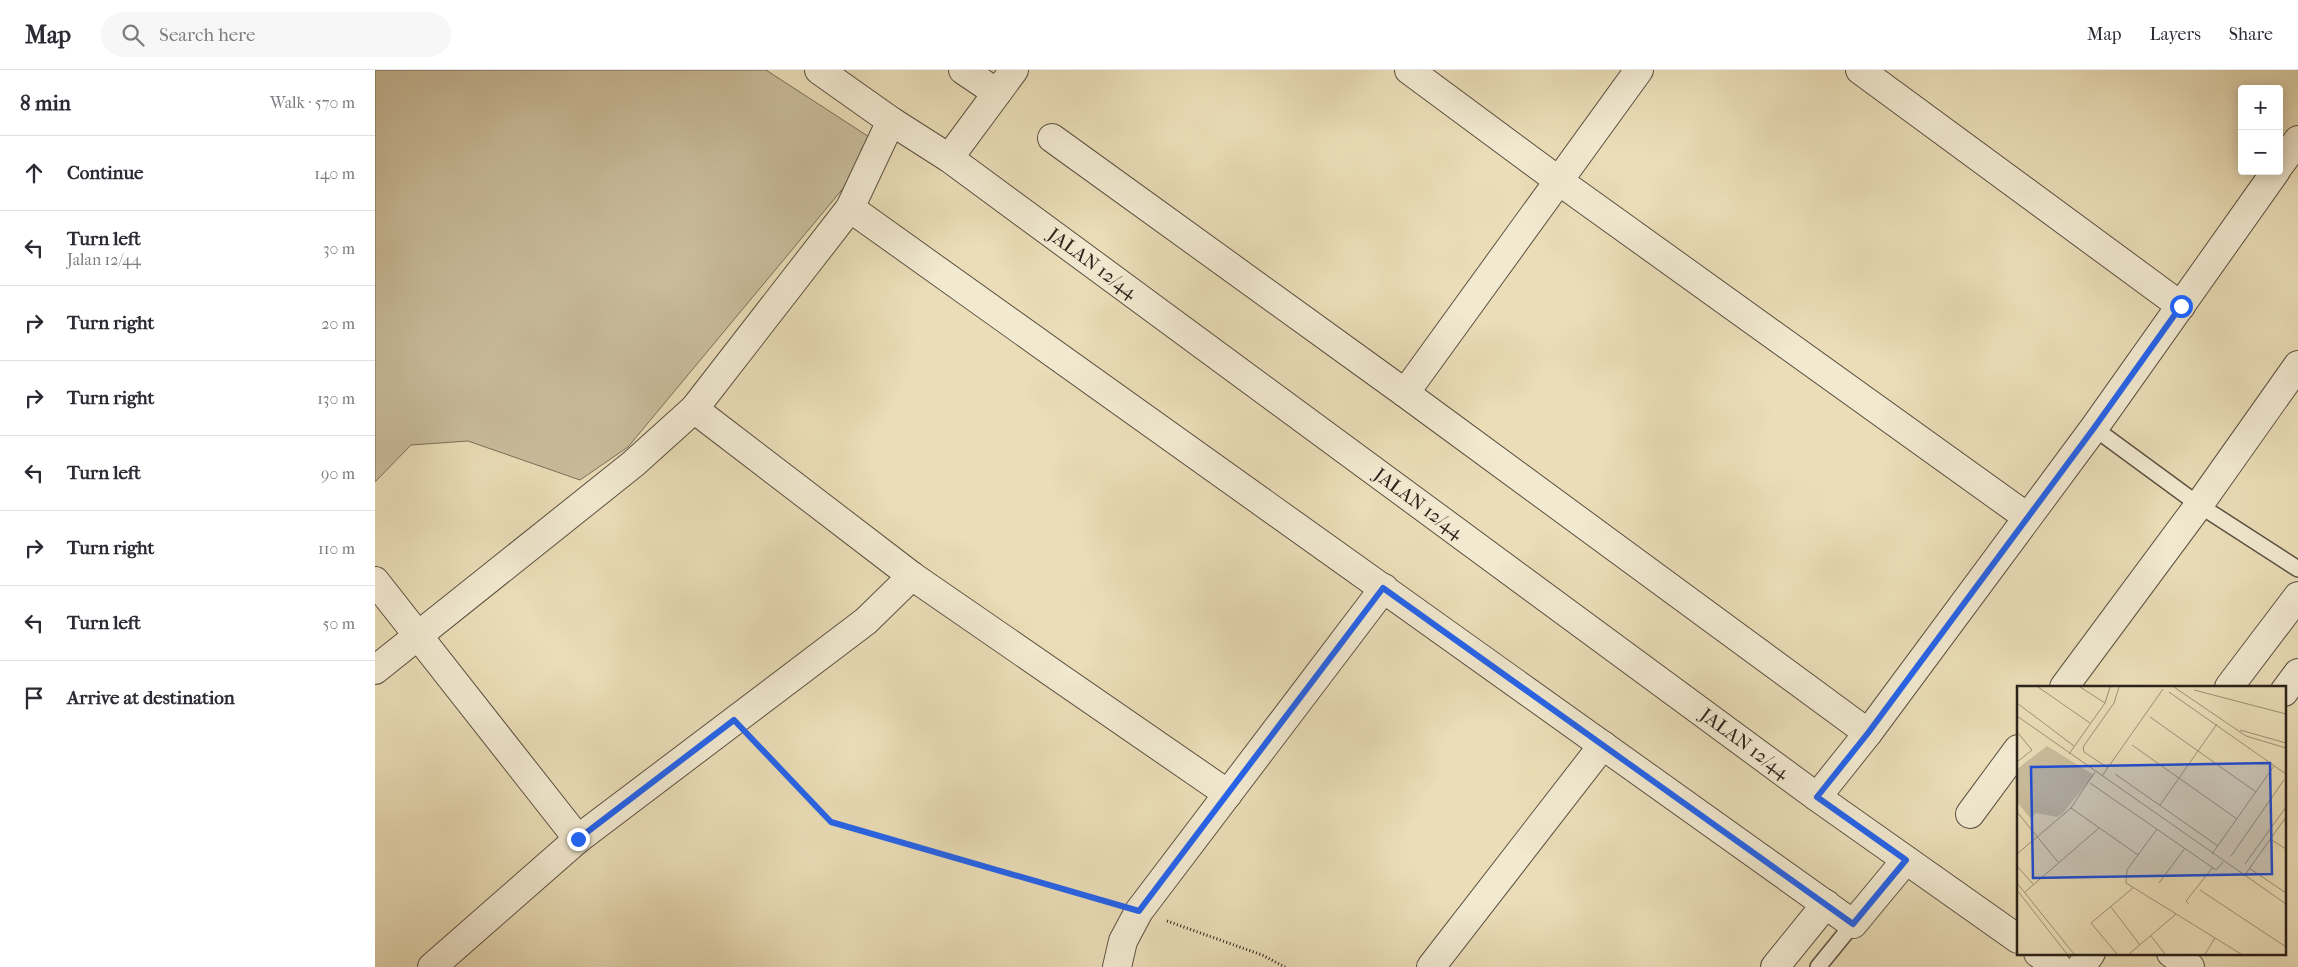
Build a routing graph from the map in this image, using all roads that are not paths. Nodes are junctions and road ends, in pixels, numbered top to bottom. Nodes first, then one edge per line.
1 (819, 70) edge
2 (963, 70) edge
3 (1014, 70) edge
4 (1409, 70) edge
5 (1639, 70) edge
6 (1861, 70) edge
7 (997, 93) junction
8 (891, 121) junction
9 (1051, 138) dead end
10 (2298, 140) edge
11 (949, 158) junction
12 (2283, 161) edge
13 (2273, 175) edge
14 (1559, 181) junction
15 (850, 208) junction
16 (2181, 306) junction
17 (2298, 365) edge
18 (1405, 393) junction
19 (694, 409) junction
20 (2094, 428) junction
21 (2199, 505) junction
22 (2027, 517) junction
23 (2298, 569) edge
24 (912, 576) junction
25 (375, 581) edge
26 (1383, 588) junction
27 (2298, 596) edge
28 (419, 637) junction
29 (375, 670) edge
30 (2065, 686) edge
31 (2230, 686) edge
32 (1868, 733) junction
33 (1603, 745) junction
34 (2017, 750) edge
35 (1227, 794) junction
36 (1817, 797) junction
37 (1970, 814) dead end
38 (578, 839) junction
39 (1906, 860) junction
40 (1826, 904) junction
41 (1853, 924) junction
42 (2017, 938) edge
43 (2039, 954) edge
44 (2090, 954) edge
45 (2172, 954) edge
46 (432, 967) edge
47 (1117, 967) edge
48 (1431, 967) edge
49 (1775, 967) edge
50 (1818, 967) edge
51 (2058, 967) edge
52 (2081, 967) edge
53 (2190, 967) edge

1 - 8 street, JALAN 12/44
2 - 7 street
3 - 7 street
4 - 14 street
5 - 14 street
6 - 16 street
7 - 11 street
8 - 11 street, JALAN 12/44
8 - 15 street
9 - 18 street
10 - 12 street
11 - 36 street, JALAN 12/44
13 - 16 street
14 - 18 street
14 - 22 street
15 - 19 street
15 - 26 street
16 - 20 street
17 - 21 street
18 - 32 street
19 - 24 street
19 - 28 street
20 - 21 lane
20 - 22 street
21 - 23 lane
21 - 30 street
22 - 32 street
24 - 35 street
24 - 38 street
25 - 28 street
26 - 33 street
26 - 35 street
27 - 31 street
28 - 29 street
28 - 38 street
32 - 36 street
33 - 40 street
33 - 48 street
34 - 37 street
35 - 47 street
36 - 39 street, JALAN 12/44
38 - 46 street
39 - 41 street
39 - 42 street, JALAN 12/44
40 - 41 street
40 - 49 street
41 - 50 lane
43 - 51 street
44 - 52 street
45 - 53 street

